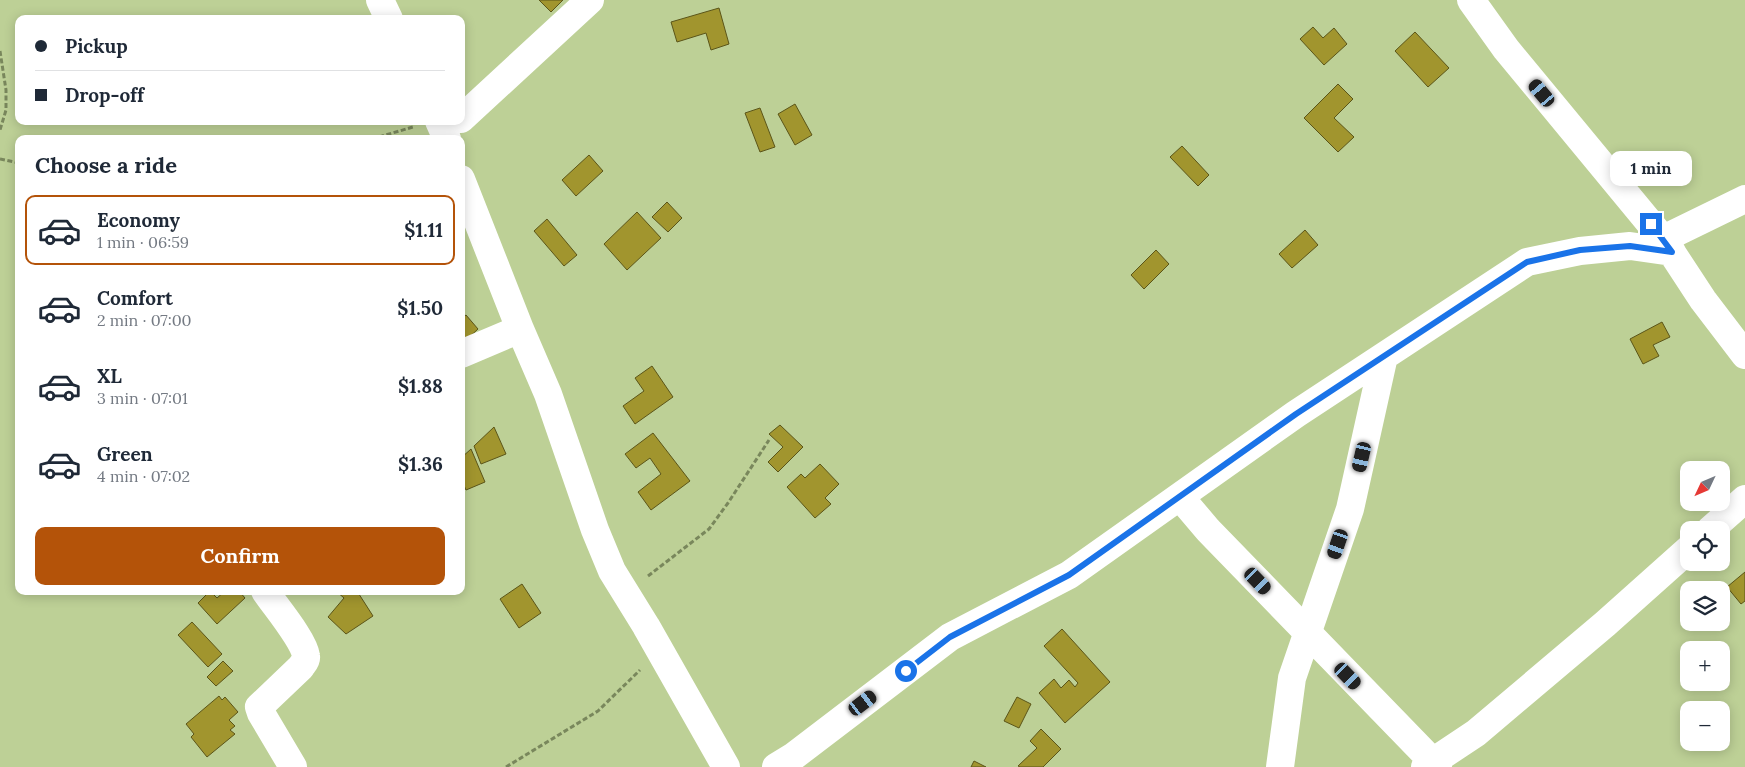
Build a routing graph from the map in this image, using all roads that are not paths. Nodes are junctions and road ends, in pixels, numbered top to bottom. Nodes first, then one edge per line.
1 (380, 0) edge
2 (590, 0) edge
3 (1471, 0) edge
4 (387, 15) edge
5 (465, 109) edge
6 (465, 189) edge
7 (1745, 199) edge
8 (1668, 246) junction
9 (520, 329) junction
10 (1742, 346) edge
11 (465, 352) edge
12 (1384, 356) junction
13 (1180, 497) junction
14 (1745, 499) edge
15 (1720, 521) edge
16 (1680, 557) edge
17 (268, 595) edge
18 (1307, 633) junction
19 (1431, 765) edge
20 (293, 767) edge
21 (726, 767) edge
22 (776, 767) edge
23 (1280, 767) edge

1 - 4 street
2 - 5 street
3 - 8 street
6 - 9 street
7 - 8 street
8 - 10 street
8 - 12 street
9 - 11 street
9 - 21 street
12 - 13 street
12 - 18 street
13 - 18 street
13 - 22 street
14 - 15 street
16 - 19 street
17 - 20 street
18 - 19 street
18 - 23 street

